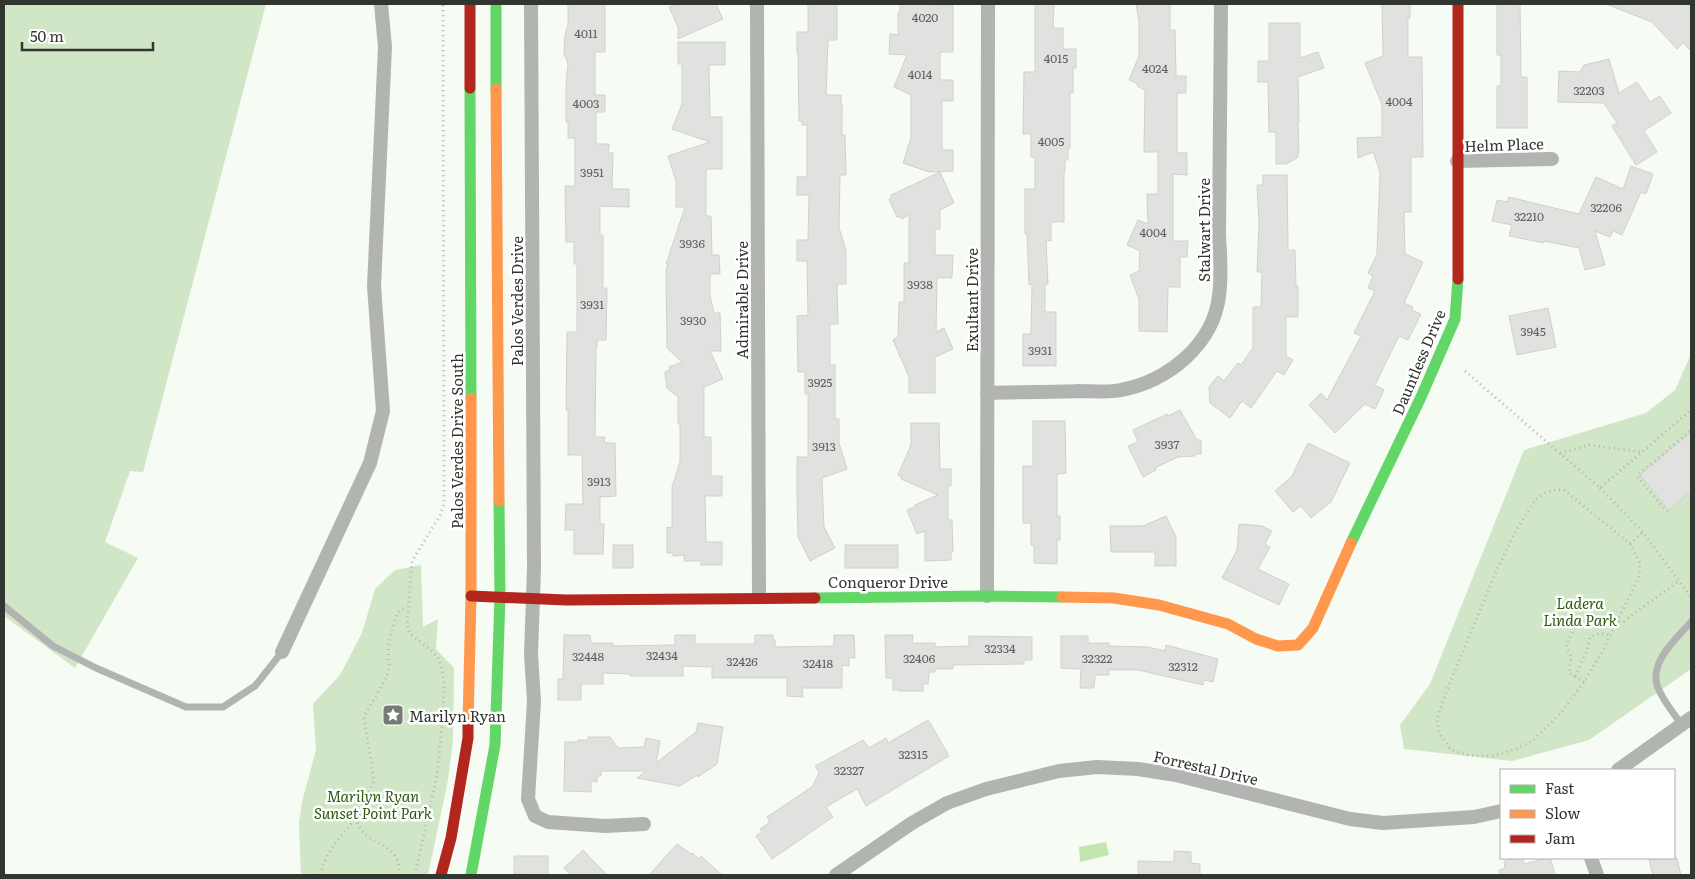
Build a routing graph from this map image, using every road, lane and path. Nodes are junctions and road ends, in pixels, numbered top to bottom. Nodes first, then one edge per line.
1 (381, 4) edge
2 (443, 4) edge
3 (470, 4) edge
4 (496, 4) edge
5 (531, 4) edge
6 (757, 4) edge
7 (988, 4) edge
8 (1221, 4) edge
9 (1458, 4) edge
10 (1552, 159) dead end
11 (1456, 161) junction
12 (1465, 371) dead end
13 (987, 393) junction
14 (1691, 410) edge
15 (1691, 430) edge
16 (1642, 452) junction
17 (1559, 453) junction
18 (1600, 488) junction
19 (1667, 512) dead end
20 (1642, 533) dead end
21 (1630, 544) junction
22 (1679, 581) junction
23 (471, 596) junction
24 (987, 596) junction
25 (1690, 596) edge
26 (500, 597) junction
27 (759, 597) junction
28 (534, 598) junction
29 (4, 606) edge
30 (408, 606) junction
31 (1691, 622) edge
32 (1616, 623) junction
33 (1610, 635) junction
34 (1298, 644) joint
35 (282, 652) joint
36 (1575, 676) junction
37 (1584, 682) junction
38 (1686, 722) edge
39 (1619, 769) edge
40 (1500, 812) edge
41 (356, 820) junction
42 (644, 824) dead end
43 (1592, 859) edge
44 (320, 875) edge
45 (400, 875) edge
46 (415, 875) edge
47 (441, 875) edge
48 (472, 875) edge
49 (836, 875) edge
50 (1597, 875) edge

1 - 35 street
2 - 30 path
3 - 23 main road, Palos Verdes Drive South
4 - 26 main road
5 - 28 street, Palos Verdes Drive
6 - 27 street, Admirable Drive
7 - 13 street, Exultant Drive
8 - 13 street, Stalwart Drive
9 - 11 main road, Dauntless Drive
10 - 11 street, Helm Place
11 - 34 main road, Dauntless Drive
12 - 17 path
13 - 24 street, Exultant Drive
14 - 16 path
15 - 19 path
16 - 17 path
16 - 18 path
17 - 18 path
18 - 22 path
20 - 21 path
21 - 32 path
21 - 37 path
22 - 25 path
22 - 32 path
23 - 26 main road, Conqueror Drive
23 - 47 main road, Palos Verdes Drive South
24 - 27 main road, Conqueror Drive
24 - 34 main road, Conqueror Drive
26 - 28 main road, Conqueror Drive
26 - 48 main road
27 - 28 main road, Conqueror Drive
28 - 42 street, Palos Verdes Drive
29 - 35 lane
30 - 41 path
30 - 46 path
31 - 38 lane
32 - 33 path
32 - 36 path
33 - 36 path
33 - 37 path
36 - 37 path
38 - 39 street
40 - 49 street, Forrestal Drive
41 - 44 path
41 - 45 path
43 - 50 street

